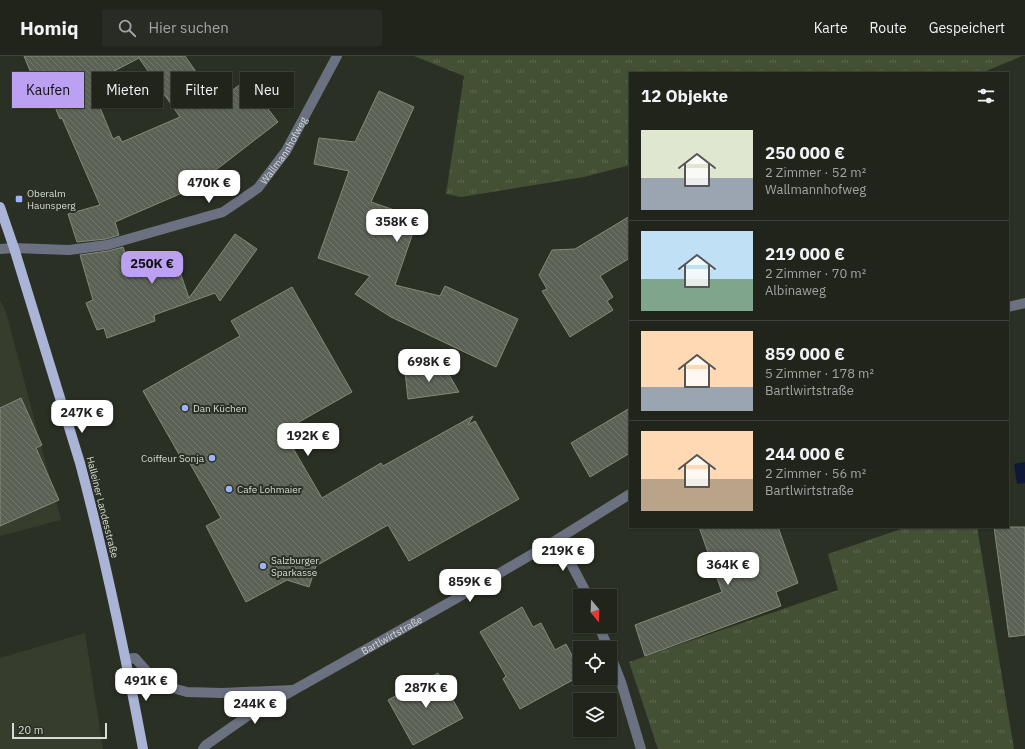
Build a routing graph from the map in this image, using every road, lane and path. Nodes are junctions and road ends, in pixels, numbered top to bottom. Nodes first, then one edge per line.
1 (337, 56) edge
2 (0, 207) edge
3 (14, 248) junction
4 (0, 249) edge
5 (1025, 303) edge
6 (1009, 307) edge
7 (629, 495) edge
8 (558, 539) junction
9 (584, 589) edge
10 (126, 659) junction
11 (617, 672) edge
12 (297, 689) junction
13 (143, 749) edge
14 (203, 749) edge
15 (641, 749) edge

1 - 3 street, Wallmannhofweg
2 - 3 main road, Halleiner Landesstraße
3 - 4 street, Wallmannhofweg
3 - 10 main road, Halleiner Landesstraße
5 - 6 street
7 - 8 street, Bartlwirtstraße
8 - 9 street
8 - 12 street, Bartlwirtstraße
10 - 12 street, Bartlwirtstraße
10 - 13 main road, Halleiner Landesstraße
11 - 15 street
12 - 14 street, Bartlwirtstraße

